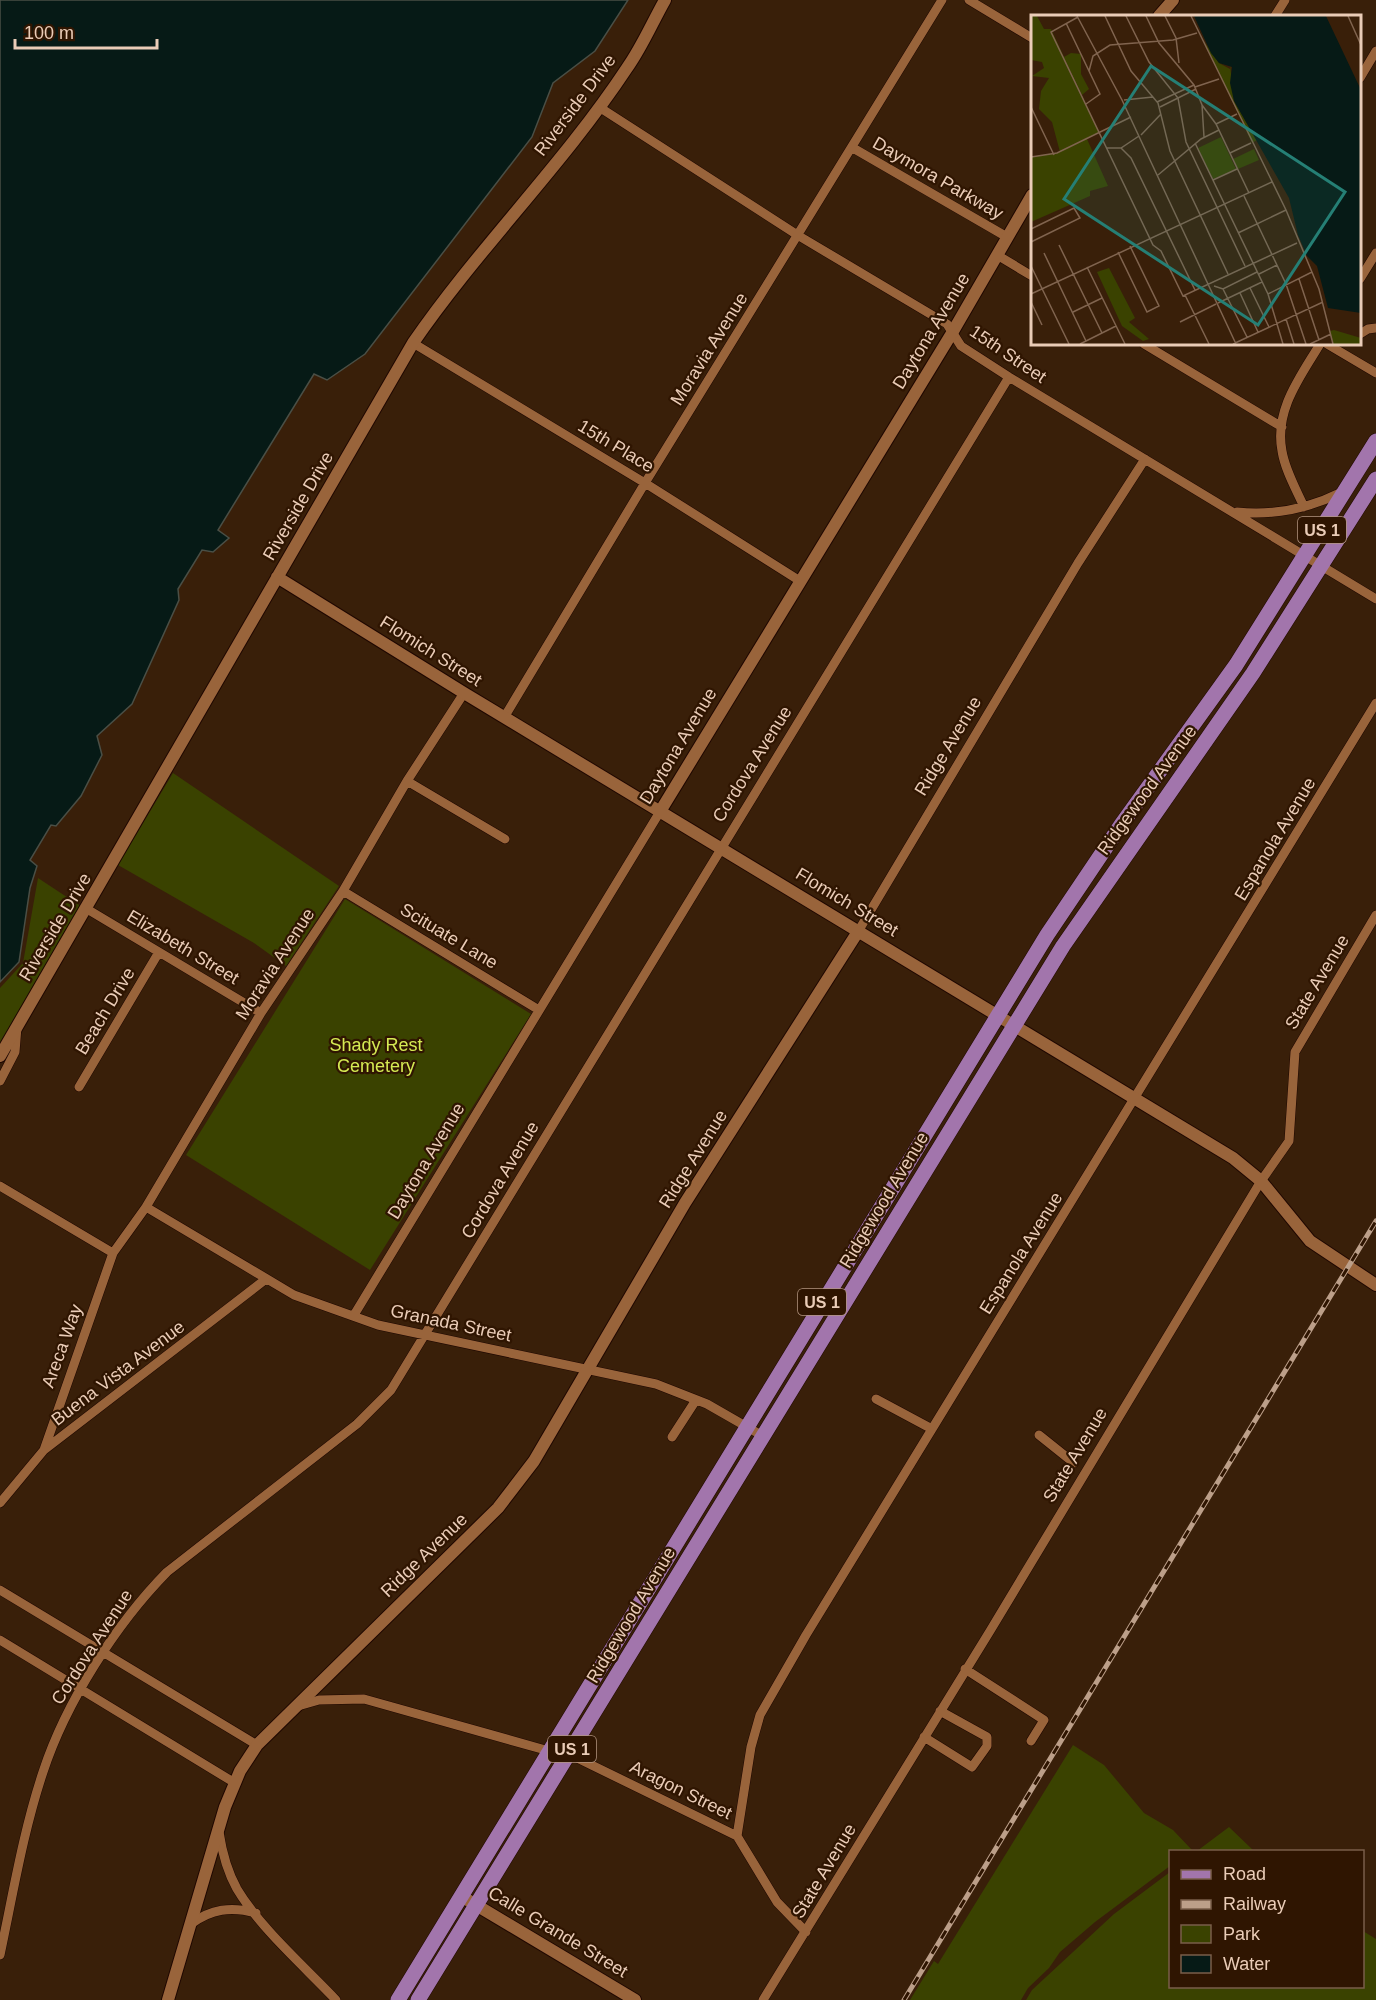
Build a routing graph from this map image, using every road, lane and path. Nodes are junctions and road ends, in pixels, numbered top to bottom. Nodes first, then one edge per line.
1 (665, 0) edge
2 (942, 0) edge
3 (969, 0) edge
4 (1173, 0) edge
5 (1285, 0) edge
6 (1160, 15) edge
7 (1276, 15) edge
8 (1031, 37) edge
9 (1376, 51) edge
10 (1361, 75) edge
11 (599, 107) junction
12 (853, 148) junction
13 (1031, 197) edge
14 (799, 236) junction
15 (1007, 237) junction
16 (1376, 253) edge
17 (997, 255) junction
18 (1031, 275) edge
19 (1361, 276) edge
20 (1376, 328) edge
21 (952, 333) junction
22 (1361, 333) edge
23 (413, 343) junction
24 (1146, 345) edge
25 (1319, 345) edge
26 (1329, 345) edge
27 (1348, 345) edge
28 (1344, 354) junction
29 (1376, 373) edge
30 (1009, 376) junction
31 (1282, 427) junction
32 (1376, 441) edge
33 (1145, 459) junction
34 (645, 483) junction
35 (1374, 484) edge
36 (1347, 490) junction
37 (1304, 507) junction
38 (1234, 512) junction
39 (1306, 556) junction
40 (1322, 566) junction
41 (277, 577) junction
42 (800, 581) junction
43 (1376, 599) edge
44 (464, 693) junction
45 (1376, 703) edge
46 (505, 716) junction
47 (407, 781) junction
48 (661, 810) junction
49 (505, 839) dead end
50 (721, 846) junction
51 (343, 891) junction
52 (87, 909) junction
53 (1376, 915) edge
54 (859, 930) junction
55 (159, 952) junction
56 (539, 1010) junction
57 (261, 1013) junction
58 (998, 1014) junction
59 (1014, 1023) junction
60 (17, 1027) junction
61 (0, 1056) edge
62 (0, 1081) edge
63 (79, 1087) dead end
64 (1136, 1099) junction
65 (1261, 1181) junction
66 (0, 1186) edge
67 (146, 1207) junction
68 (113, 1253) junction
69 (266, 1279) junction
70 (1376, 1285) edge
71 (354, 1315) junction
72 (425, 1336) junction
73 (589, 1368) junction
74 (876, 1399) dead end
75 (696, 1400) junction
76 (746, 1427) junction
77 (932, 1430) junction
78 (1039, 1435) dead end
79 (763, 1436) junction
80 (672, 1437) dead end
81 (44, 1450) junction
82 (1074, 1463) dead end
83 (0, 1503) edge
84 (0, 1590) edge
85 (0, 1640) edge
86 (104, 1653) junction
87 (965, 1669) junction
88 (82, 1690) junction
89 (296, 1707) junction
90 (940, 1710) junction
91 (924, 1737) junction
92 (1031, 1741) dead end
93 (257, 1745) junction
94 (549, 1751) junction
95 (569, 1754) junction
96 (235, 1783) junction
97 (219, 1832) junction
98 (737, 1836) junction
99 (461, 1896) junction
100 (477, 1905) junction
101 (256, 1913) junction
102 (189, 1925) junction
103 (806, 1932) junction
104 (0, 1955) edge
105 (168, 2000) edge
106 (336, 2000) edge
107 (398, 2000) edge
108 (418, 2000) edge
109 (636, 2000) edge
110 (764, 2000) edge

1 - 11 street, Riverside Drive
2 - 12 street, Moravia Avenue
3 - 8 street
4 - 6 street
5 - 7 street
9 - 10 street
11 - 14 street, 15th Street
11 - 23 street, Riverside Drive
12 - 14 street, Moravia Avenue
12 - 15 street, Daymora Parkway
13 - 15 street, Daytona Avenue
14 - 21 street, 15th Street
14 - 34 street, Moravia Avenue
15 - 17 street, Daytona Avenue
16 - 19 street
17 - 18 street
17 - 21 street, Daytona Avenue
20 - 22 street
21 - 30 street, 15th Street
21 - 42 street, Daytona Avenue
23 - 34 street, 15th Place
23 - 41 street, Riverside Drive
24 - 31 street
25 - 31 street
26 - 28 street
27 - 28 street
28 - 29 street
30 - 33 street, 15th Street
30 - 50 street, Cordova Avenue
31 - 37 street
32 - 36 main road, US 1
33 - 38 street, 15th Street
33 - 54 street, Ridge Avenue
34 - 42 street, 15th Place
34 - 46 street, Moravia Avenue
35 - 40 main road, US 1
36 - 37 street
36 - 39 main road, US 1
37 - 38 street
38 - 39 street, 15th Street
39 - 40 street, 15th Street
39 - 58 main road, Ridgewood Avenue / US 1
40 - 43 street, 15th Street
40 - 59 main road, Ridgewood Avenue / US 1
41 - 44 street, Flomich Street
41 - 52 street, Riverside Drive
42 - 48 street, Daytona Avenue
44 - 46 street, Flomich Street
44 - 47 street, Moravia Avenue
45 - 64 street, Espanola Avenue
46 - 48 street, Flomich Street
47 - 49 street
47 - 51 street, Moravia Avenue
48 - 50 street, Flomich Street
48 - 56 street, Daytona Avenue
50 - 54 street, Flomich Street
50 - 72 street, Cordova Avenue
51 - 56 street, Scituate Lane
51 - 57 street, Moravia Avenue
52 - 55 street, Elizabeth Street
52 - 60 street, Riverside Drive
53 - 65 street, State Avenue
54 - 58 street, Flomich Street
54 - 73 street, Ridge Avenue
55 - 57 street, Elizabeth Street
55 - 63 street, Beach Drive
56 - 71 street, Daytona Avenue
57 - 67 street, Moravia Avenue
58 - 59 street, Flomich Street
58 - 76 main road, Ridgewood Avenue / US 1
59 - 64 street, Flomich Street
59 - 79 main road, Ridgewood Avenue / US 1
60 - 61 street, Riverside Drive
60 - 62 street
64 - 65 street, Flomich Street
64 - 77 street, Espanola Avenue
65 - 70 street, Flomich Street
65 - 87 street, State Avenue
66 - 68 street
67 - 68 street, Moravia Avenue
67 - 69 street, Granada Street
68 - 81 street, Areca Way
69 - 71 street, Granada Street
69 - 81 street, Buena Vista Avenue
71 - 72 street, Granada Street
72 - 73 street, Granada Street
72 - 86 street, Cordova Avenue
73 - 75 street, Granada Street
73 - 89 street, Ridge Avenue
74 - 77 street
75 - 76 street, Granada Street
75 - 80 street
76 - 79 street, Granada Street
76 - 94 main road, Ridgewood Avenue / US 1
77 - 98 street, Espanola Avenue
78 - 82 street
79 - 95 main road, Ridgewood Avenue / US 1
81 - 83 street, Buena Vista Avenue
84 - 86 street
85 - 88 street
86 - 88 street, Cordova Avenue
86 - 93 street
87 - 90 street, State Avenue
87 - 92 street
88 - 96 street
88 - 104 street, Cordova Avenue
89 - 93 street, Ridge Avenue
89 - 94 street
90 - 91 street, State Avenue
90 - 91 street
91 - 103 street, State Avenue
93 - 96 street, Ridge Avenue
94 - 99 main road, Ridgewood Avenue / US 1
95 - 98 street, Aragon Street
95 - 100 main road, Ridgewood Avenue / US 1
96 - 97 street, Ridge Avenue
97 - 101 street
97 - 102 street, Ridge Avenue
98 - 103 street, Aragon Street
99 - 100 street, Calle Grande Street
99 - 107 main road, Ridgewood Avenue / US 1
100 - 108 main road, Ridgewood Avenue / US 1
100 - 109 street, Calle Grande Street
101 - 102 street
101 - 106 street
102 - 105 street, Ridge Avenue
103 - 110 street, State Avenue

